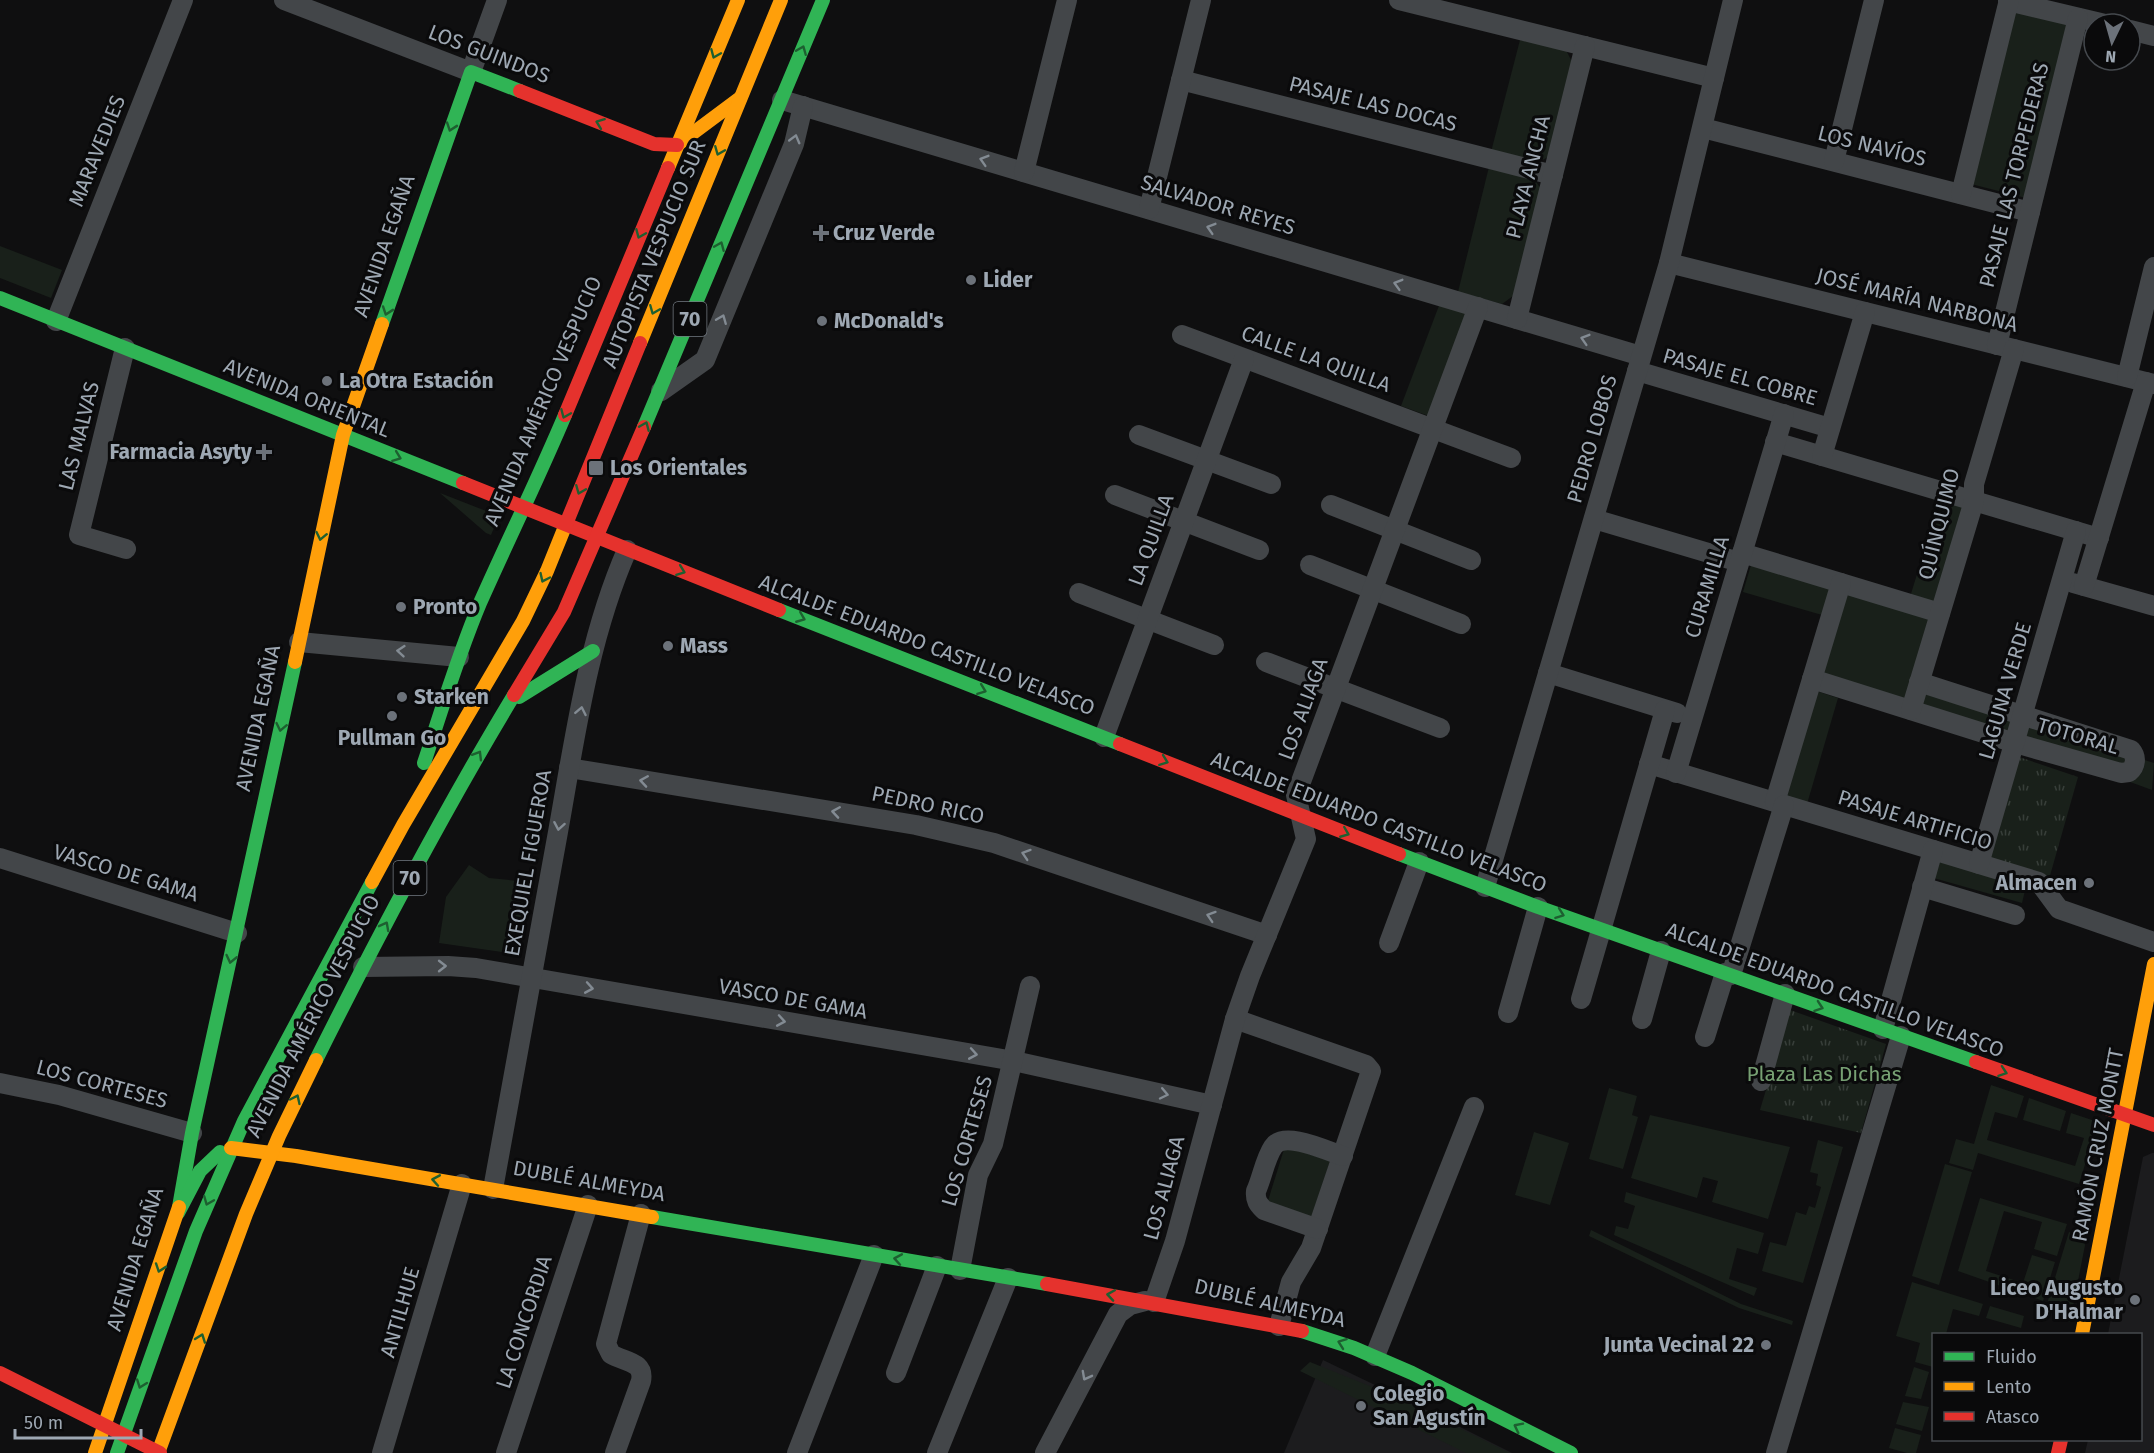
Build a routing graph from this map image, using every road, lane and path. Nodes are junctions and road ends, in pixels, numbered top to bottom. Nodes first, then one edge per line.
1 (183, 0) edge
2 (284, 0) edge
3 (496, 0) edge
4 (738, 0) edge
5 (781, 0) edge
6 (823, 0) edge
7 (1067, 0) edge
8 (1201, 0) edge
9 (1399, 0) edge
10 (1733, 0) edge
11 (1874, 0) edge
12 (2008, 0) edge
13 (2078, 18) junction
14 (2082, 19) edge
15 (1585, 46) junction
16 (471, 72) junction
17 (1714, 78) junction
18 (1181, 80) junction
19 (741, 97) junction
20 (782, 100) junction
21 (803, 106) junction
22 (1703, 128) junction
23 (677, 145) junction
24 (1834, 161) junction
25 (1024, 172) junction
26 (1553, 174) junction
27 (1960, 194) junction
28 (1149, 209) junction
29 (2030, 212) junction
30 (1669, 263) junction
31 (2154, 267) edge
32 (0, 298) edge
33 (1478, 307) junction
34 (1865, 312) junction
35 (1517, 319) junction
36 (56, 321) junction
37 (1182, 335) dead end
38 (2005, 347) junction
39 (125, 348) junction
40 (1244, 358) junction
41 (1639, 364) junction
42 (2127, 377) junction
43 (2150, 383) edge
44 (659, 393) junction
45 (1784, 414) junction
46 (1433, 428) junction
47 (1830, 428) junction
48 (343, 435) junction
49 (1139, 435) dead end
50 (1775, 442) junction
51 (1822, 456) junction
52 (1511, 458) dead end
53 (1206, 460) junction
54 (1271, 484) dead end
55 (1115, 495) dead end
56 (1974, 501) junction
57 (1331, 505) dead end
58 (525, 507) junction
59 (1594, 519) junction
60 (1184, 521) junction
61 (566, 524) junction
62 (1395, 530) junction
63 (2076, 531) junction
64 (597, 538) junction
65 (2099, 538) junction
66 (126, 549) dead end
67 (627, 550) junction
68 (1259, 550) dead end
69 (1741, 558) junction
70 (1471, 560) dead end
71 (1310, 565) dead end
72 (2062, 580) junction
73 (1840, 583) junction
74 (2084, 586) junction
75 (1373, 590) junction
76 (1079, 593) dead end
77 (2154, 606) edge
78 (1940, 613) junction
79 (1148, 619) junction
80 (1461, 624) dead end
81 (299, 642) junction
82 (1214, 645) dead end
83 (593, 651) junction
84 (459, 657) junction
85 (1266, 662) dead end
86 (1548, 673) junction
87 (1812, 679) junction
88 (1919, 682) junction
89 (1336, 688) junction
90 (508, 706) junction
91 (1665, 710) junction
92 (1911, 710) junction
93 (2023, 715) junction
94 (1693, 718) junction
95 (1440, 728) dead end
96 (1104, 737) junction
97 (2015, 743) junction
98 (1649, 764) junction
99 (569, 768) junction
100 (1676, 772) junction
101 (1779, 803) junction
102 (1302, 815) junction
103 (403, 825) junction
104 (1933, 850) junction
105 (0, 858) edge
106 (1419, 862) junction
107 (1979, 864) junction
108 (1485, 887) junction
109 (1922, 887) junction
110 (1538, 907) junction
111 (2015, 915) dead end
112 (1601, 929) junction
113 (237, 933) junction
114 (1267, 935) junction
115 (2154, 942) edge
116 (1389, 943) dead end
117 (1661, 951) junction
118 (2154, 964) edge
119 (363, 967) junction
120 (1728, 974) junction
121 (531, 978) junction
122 (1030, 986) dead end
123 (1785, 994) junction
124 (1581, 999) dead end
125 (1508, 1013) dead end
126 (1235, 1018) junction
127 (1642, 1019) dead end
128 (1882, 1029) junction
129 (1901, 1036) junction
130 (1705, 1037) dead end
131 (1014, 1061) junction
132 (1761, 1081) dead end
133 (0, 1083) edge
134 (1212, 1104) junction
135 (1474, 1107) dead end
136 (2126, 1115) junction
137 (2154, 1125) edge
138 (192, 1133) junction
139 (231, 1148) junction
140 (272, 1152) junction
141 (1343, 1156) junction
142 (462, 1184) junction
143 (493, 1189) junction
144 (588, 1205) junction
145 (178, 1213) junction
146 (641, 1214) junction
147 (1318, 1229) junction
148 (874, 1255) junction
149 (937, 1266) junction
150 (960, 1270) junction
151 (1008, 1278) junction
152 (1150, 1302) junction
153 (1279, 1326) junction
154 (2082, 1333) edge
155 (1375, 1356) junction
156 (896, 1372) dead end
157 (0, 1373) edge
158 (105, 1427) junction
159 (123, 1436) junction
160 (95, 1453) edge
161 (117, 1453) edge
162 (159, 1453) edge
163 (382, 1453) edge
164 (506, 1453) edge
165 (615, 1453) edge
166 (797, 1453) edge
167 (937, 1453) edge
168 (1045, 1453) edge
169 (1571, 1453) edge
170 (1776, 1453) edge

1 - 36 street, MARAVEDIES
2 - 16 street, LOS GUINDOS
3 - 16 street, AVENIDA EGAÑA
4 -> 23 main road, AVENIDA AMÉRICO VESPUCIO
5 - 19 main road, AUTOPISTA VESPUCIO SUR / 70
20 -> 6 main road, AVENIDA AMÉRICO VESPUCIO / 70
7 - 25 street
8 - 18 street
9 - 15 street
10 - 17 street, PEDRO LOBOS
11 - 24 street
12 - 13 street
12 - 27 street
13 - 14 street
13 - 29 street, PASAJE LAS TORPEDERAS
15 - 17 street
15 - 26 street, PLAYA ANCHA
23 -> 16 main road, LOS GUINDOS
16 -> 48 main road, AVENIDA EGAÑA
17 - 22 street, PEDRO LOBOS
18 - 26 street, PASAJE LAS DOCAS
18 - 28 street
19 - 23 main road
19 -> 61 main road, AUTOPISTA VESPUCIO SUR / 70
20 - 21 street, SALVADOR REYES
44 -> 20 main road, AVENIDA AMÉRICO VESPUCIO / 70
25 -> 21 street, SALVADOR REYES
44 -> 21 street
22 - 24 street, LOS NAVÍOS
22 - 30 street, PEDRO LOBOS
23 -> 58 main road, AVENIDA AMÉRICO VESPUCIO
24 - 27 street, LOS NAVÍOS
25 - 28 street, SALVADOR REYES
26 - 35 street, PLAYA ANCHA
27 - 29 street, LOS NAVÍOS
33 -> 28 street, SALVADOR REYES
29 - 38 street, PASAJE LAS TORPEDERAS
30 - 34 street, JOSÉ MARÍA NARBONA
30 - 41 street, PEDRO LOBOS
31 - 42 street
32 - 36 main road, AVENIDA ORIENTAL
33 - 35 street, SALVADOR REYES
33 - 46 street, LOS ALIAGA
34 - 38 street, JOSÉ MARÍA NARBONA
34 - 47 street
41 -> 35 street, SALVADOR REYES
36 - 39 main road, AVENIDA ORIENTAL
37 - 40 street, CALLE LA QUILLA
38 - 42 street, JOSÉ MARÍA NARBONA
38 - 56 street, QUÍNQUIMO
39 - 48 main road, AVENIDA ORIENTAL
39 - 66 street, LAS MALVAS
40 - 46 street, CALLE LA QUILLA
40 - 53 street, LA QUILLA
41 - 45 street, PASAJE EL COBRE
41 - 59 street, PEDRO LOBOS
42 - 43 street, JOSÉ MARÍA NARBONA
43 - 65 street
64 -> 44 main road, AVENIDA AMÉRICO VESPUCIO / 70
45 - 47 street, PASAJE EL COBRE
45 - 50 street, CURAMILLA
46 - 52 street, CALLE LA QUILLA
46 - 62 street, LOS ALIAGA
47 - 51 street
48 -> 58 main road, AVENIDA ORIENTAL
48 -> 81 main road, AVENIDA EGAÑA
49 - 53 street
50 - 51 street
50 - 69 street, CURAMILLA
51 - 56 street
53 - 54 street
53 - 60 street, LA QUILLA
55 - 60 street
56 - 63 street
56 - 78 street, QUÍNQUIMO
57 - 62 street
58 - 61 main road, AVENIDA ORIENTAL
58 - 84 main road, AVENIDA AMÉRICO VESPUCIO
59 - 69 street
59 - 86 street, PEDRO LOBOS
60 - 68 street
60 - 79 street, LA QUILLA
61 - 64 main road, AVENIDA ORIENTAL
61 -> 103 main road, AVENIDA AMÉRICO VESPUCIO / 70
62 - 70 street
62 - 75 street, LOS ALIAGA
63 - 65 street
63 - 72 street, LAGUNA VERDE
64 - 67 main road, ALCALDE EDUARDO CASTILLO VELASCO
64 - 90 main road, AVENIDA AMÉRICO VESPUCIO / 70
65 - 74 street
67 - 83 street, EXEQUIEL FIGUEROA
67 -> 96 main road, ALCALDE EDUARDO CASTILLO VELASCO
69 - 73 street
69 - 94 street, CURAMILLA
71 - 75 street
72 - 74 street
72 - 93 street, LAGUNA VERDE
73 - 78 street
73 - 87 street
74 - 77 street
75 - 80 street
75 - 89 street, LOS ALIAGA
76 - 79 street
78 - 88 street, QUÍNQUIMO
79 - 82 street
79 - 96 street, LA QUILLA
84 -> 81 street
81 -> 113 main road, AVENIDA EGAÑA
83 - 90 main road
99 -> 83 street, EXEQUIEL FIGUEROA
84 - 103 main road, AVENIDA AMÉRICO VESPUCIO
85 - 89 street
86 - 91 street
86 - 108 street, PEDRO LOBOS
87 - 92 street, TOTORAL
87 - 101 street
88 - 92 street, QUÍNQUIMO
88 - 93 street, TOTORAL
89 - 95 street
89 - 102 street, LOS ALIAGA
119 -> 90 main road, AVENIDA AMÉRICO VESPUCIO / 70
91 - 94 street
91 - 98 street
92 - 97 street, TOTORAL
93 - 97 street, LAGUNA VERDE
93 - 97 street, TOTORAL
94 - 100 street, CURAMILLA
96 -> 102 main road, ALCALDE EDUARDO CASTILLO VELASCO
97 - 107 street, LAGUNA VERDE
98 - 100 street, PASAJE ARTIFICIO
98 - 112 street
114 -> 99 street, PEDRO RICO
99 -> 121 street, EXEQUIEL FIGUEROA
100 - 101 street, PASAJE ARTIFICIO
101 - 104 street, PASAJE ARTIFICIO
101 - 120 street
102 -> 106 main road, ALCALDE EDUARDO CASTILLO VELASCO
102 - 114 street, LOS ALIAGA
103 - 139 main road, AVENIDA AMÉRICO VESPUCIO / 70
104 - 107 street, PASAJE ARTIFICIO
104 - 109 street
105 - 113 street, VASCO DE GAMA
106 - 108 main road, ALCALDE EDUARDO CASTILLO VELASCO
106 - 116 street
107 - 115 street, PASAJE ARTIFICIO
108 - 110 main road, ALCALDE EDUARDO CASTILLO VELASCO
109 - 111 street
109 - 128 street
110 -> 112 main road, ALCALDE EDUARDO CASTILLO VELASCO
110 - 125 street
112 - 117 main road, ALCALDE EDUARDO CASTILLO VELASCO
112 - 124 street
113 -> 138 main road, AVENIDA EGAÑA
114 - 126 street, LOS ALIAGA
117 - 120 main road, ALCALDE EDUARDO CASTILLO VELASCO
117 - 127 street
118 - 136 main road, RAMÓN CRUZ MONTT
119 -> 121 street, VASCO DE GAMA
140 -> 119 main road, AVENIDA AMÉRICO VESPUCIO / 70
120 - 123 main road, ALCALDE EDUARDO CASTILLO VELASCO
120 - 130 street
121 -> 131 street, VASCO DE GAMA
121 - 143 street, EXEQUIEL FIGUEROA
122 - 131 street, LOS CORTESES
123 -> 128 main road, ALCALDE EDUARDO CASTILLO VELASCO
123 - 132 street
126 - 134 street, LOS ALIAGA
126 - 141 street
128 - 129 main road, ALCALDE EDUARDO CASTILLO VELASCO
129 -> 136 main road, ALCALDE EDUARDO CASTILLO VELASCO
129 - 170 street
131 -> 134 street, VASCO DE GAMA
131 - 150 street, LOS CORTESES
133 - 138 street, LOS CORTESES
134 - 152 street, LOS ALIAGA
135 - 155 street
136 - 137 main road, ALCALDE EDUARDO CASTILLO VELASCO
136 - 154 main road, RAMÓN CRUZ MONTT
138 - 145 main road, AVENIDA EGAÑA
139 - 140 main road, DUBLÉ ALMEYDA
139 - 145 main road
139 -> 159 main road, AVENIDA AMÉRICO VESPUCIO / 70
142 -> 140 main road, DUBLÉ ALMEYDA
162 -> 140 main road, AVENIDA AMÉRICO VESPUCIO / 70
141 - 147 street
141 - 147 street
142 - 143 main road, DUBLÉ ALMEYDA
142 - 163 street, ANTILHUE
143 - 144 main road, DUBLÉ ALMEYDA
144 - 146 main road, DUBLÉ ALMEYDA
144 - 164 street, LA CONCORDIA
145 -> 158 main road, AVENIDA EGAÑA
146 - 148 main road, DUBLÉ ALMEYDA
146 - 165 street
147 - 153 street
149 -> 148 main road, DUBLÉ ALMEYDA
148 - 166 street
149 - 150 main road, DUBLÉ ALMEYDA
149 - 156 street
150 - 151 main road, DUBLÉ ALMEYDA
152 -> 151 main road, DUBLÉ ALMEYDA
151 - 167 street
152 - 153 main road, DUBLÉ ALMEYDA
152 -> 168 street
155 -> 153 main road, DUBLÉ ALMEYDA
169 -> 155 main road, DUBLÉ ALMEYDA
157 - 158 main road
158 - 159 main road
158 - 160 main road, AVENIDA EGAÑA
159 - 161 main road, AVENIDA AMÉRICO VESPUCIO / 70
159 - 162 main road

